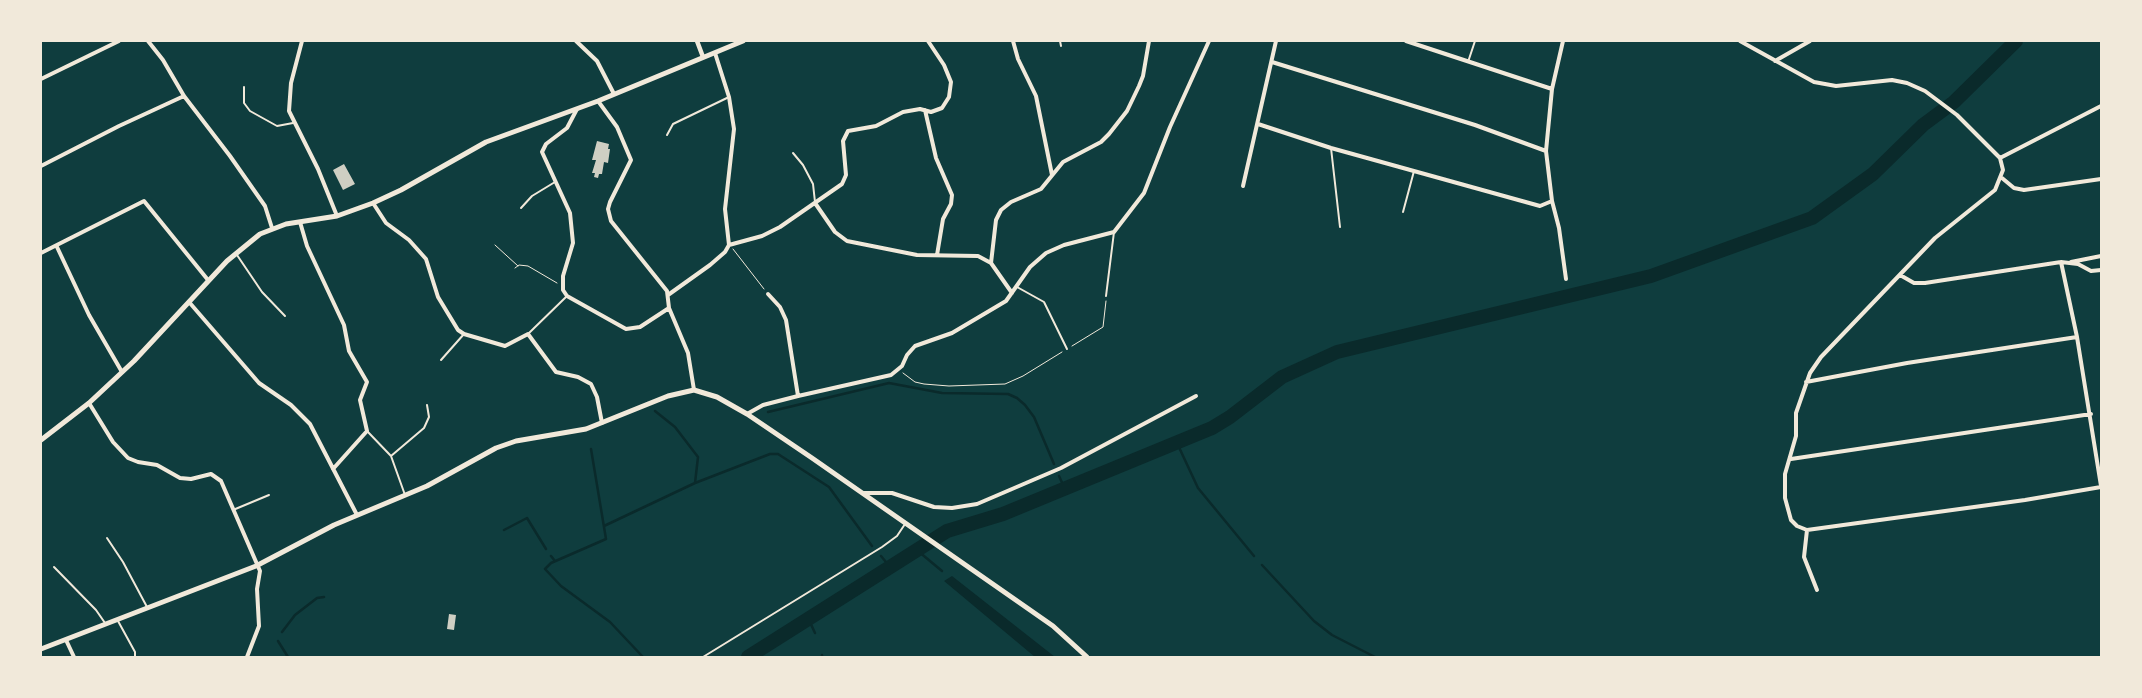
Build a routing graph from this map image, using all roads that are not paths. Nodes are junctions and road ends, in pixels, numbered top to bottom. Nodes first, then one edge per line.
1 (120, 41) edge
2 (148, 41) edge
3 (302, 41) edge
4 (576, 41) edge
5 (697, 41) edge
6 (743, 41) edge
7 (928, 41) edge
8 (1013, 41) edge
9 (1060, 41) edge
10 (1149, 41) edge
11 (1210, 41) edge
12 (1276, 41) edge
13 (1406, 41) edge
14 (1475, 41) edge
15 (1564, 41) edge
16 (1740, 41) edge
17 (1810, 41) edge
18 (1061, 46) dead end
19 (715, 52) junction
20 (703, 57) junction
21 (1774, 61) junction
22 (1272, 62) junction
23 (1468, 62) junction
24 (41, 78) edge
25 (244, 87) dead end
26 (1552, 89) junction
27 (614, 94) junction
28 (184, 96) junction
29 (729, 97) junction
30 (598, 101) junction
31 (2101, 106) edge
32 (577, 109) junction
33 (925, 110) junction
34 (293, 124) junction
35 (1258, 124) junction
36 (667, 135) dead end
37 (1331, 148) junction
38 (1546, 151) junction
39 (793, 153) dead end
40 (2000, 158) junction
41 (41, 166) edge
42 (1414, 171) junction
43 (1052, 175) junction
44 (2002, 178) junction
45 (2101, 179) edge
46 (555, 182) junction
47 (1243, 186) dead end
48 (1552, 201) junction
49 (373, 203) junction
50 (815, 203) junction
51 (521, 208) dead end
52 (1403, 212) dead end
53 (336, 216) junction
54 (300, 222) junction
55 (1340, 227) dead end
56 (272, 228) junction
57 (1114, 232) junction
58 (729, 245) junction
59 (57, 247) junction
60 (235, 253) junction
61 (41, 254) edge
62 (937, 255) junction
63 (2101, 256) edge
64 (2061, 262) junction
65 (2071, 262) junction
66 (991, 263) junction
67 (2101, 270) edge
68 (1900, 275) junction
69 (1566, 279) dead end
70 (208, 280) junction
71 (1017, 287) junction
72 (1012, 293) junction
73 (668, 294) junction
74 (768, 294) road end
75 (567, 296) junction
76 (1106, 296) road end
77 (189, 302) junction
78 (669, 308) junction
79 (285, 316) dead end
80 (464, 334) junction
81 (528, 334) junction
82 (2077, 337) junction
83 (1067, 349) road end
84 (442, 360) dead end
85 (122, 372) junction
86 (1806, 382) junction
87 (694, 390) junction
88 (798, 396) junction
89 (1196, 396) dead end
90 (89, 403) junction
91 (427, 405) dead end
92 (747, 414) junction
93 (2091, 414) junction
94 (602, 423) junction
95 (367, 431) junction
96 (41, 440) edge
97 (391, 456) junction
98 (1791, 458) junction
99 (333, 470) junction
100 (2101, 486) edge
101 (863, 493) junction
102 (269, 495) dead end
103 (406, 497) junction
104 (233, 510) junction
105 (357, 515) junction
106 (906, 522) junction
107 (1807, 530) junction
108 (107, 538) dead end
109 (256, 566) junction
110 (54, 567) dead end
111 (1817, 590) dead end
112 (148, 609) junction
113 (118, 621) junction
114 (106, 625) junction
115 (66, 640) junction
116 (41, 649) edge
117 (74, 657) edge
118 (135, 657) edge
119 (247, 657) edge
120 (704, 657) edge
121 (1087, 657) edge

1 - 24 street
2 - 28 street
3 - 34 street
4 - 27 street
5 - 20 street
6 - 19 main road
7 - 33 street
8 - 43 street
9 - 18 lane
10 - 43 street
11 - 57 street
12 - 22 street
13 - 23 street
14 - 23 lane
15 - 26 street
16 - 21 street
17 - 21 street
19 - 20 main road
19 - 29 street
20 - 27 main road
21 - 40 street
22 - 35 street
22 - 38 street
23 - 26 street
25 - 34 lane
26 - 38 street
27 - 30 main road
28 - 41 street
28 - 56 street
29 - 36 lane
29 - 58 street
30 - 32 main road
30 - 73 street
31 - 40 street
32 - 46 street
32 - 49 main road
33 - 50 street
33 - 62 street
34 - 53 street
35 - 37 street
35 - 47 street
37 - 42 street
37 - 55 lane
38 - 48 street
39 - 50 lane
40 - 44 street
42 - 48 street
42 - 52 lane
43 - 66 street
44 - 45 street
44 - 68 street
46 - 51 lane
46 - 75 street
48 - 69 street
49 - 53 main road
49 - 80 street
50 - 58 street
50 - 62 street
53 - 54 main road
54 - 56 main road
54 - 95 street
56 - 60 main road
57 - 71 street
57 - 76 lane
58 - 73 street
59 - 61 street
59 - 70 street
59 - 85 street
60 - 70 main road
60 - 79 lane
62 - 66 street
63 - 65 street
64 - 65 street
64 - 68 street
64 - 82 street
65 - 67 street
66 - 72 street
68 - 86 street
70 - 77 main road
71 - 72 street
71 - 83 lane
72 - 88 street
73 - 78 street
74 - 88 street
75 - 78 street
75 - 81 lane
77 - 85 main road
77 - 99 street
78 - 87 street
80 - 81 street
80 - 84 lane
81 - 94 street
82 - 86 street
82 - 93 street
85 - 90 main road
86 - 98 street
87 - 92 main road
87 - 94 main road
88 - 92 street
89 - 101 street
90 - 96 main road
90 - 104 street
91 - 97 lane
92 - 101 main road
93 - 98 street
93 - 100 street
94 - 103 main road
95 - 97 lane
95 - 99 street
97 - 103 lane
98 - 107 street
99 - 105 street
100 - 107 street
101 - 106 main road
102 - 104 lane
103 - 105 main road
104 - 109 street
105 - 109 main road
106 - 120 lane
106 - 121 main road
107 - 111 street
108 - 112 lane
109 - 112 main road
109 - 119 street
110 - 114 lane
112 - 113 main road
113 - 114 main road
113 - 118 lane
114 - 115 main road
115 - 116 main road
115 - 117 street

